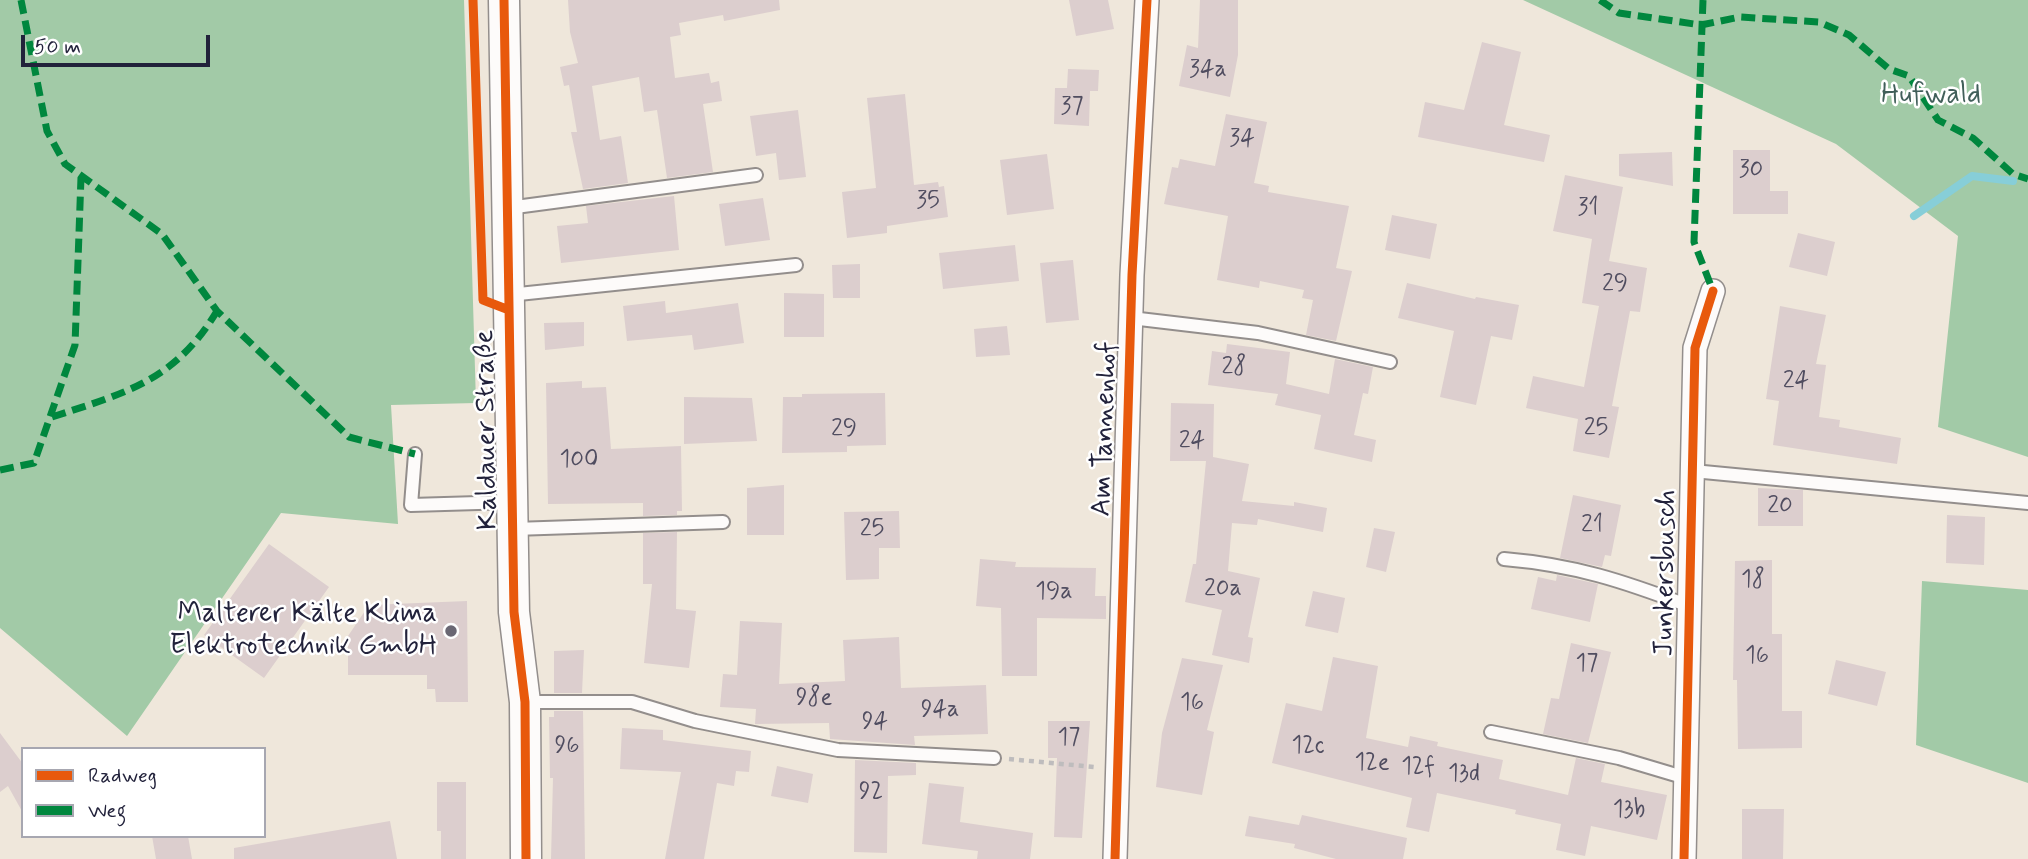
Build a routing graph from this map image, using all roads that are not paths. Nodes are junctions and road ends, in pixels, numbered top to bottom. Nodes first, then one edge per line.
1 (504, 0) edge
2 (1147, 0) edge
3 (756, 174) dead end
4 (508, 208) junction
5 (796, 265) dead end
6 (1713, 291) dead end
7 (508, 295) junction
8 (1131, 317) junction
9 (1390, 362) dead end
10 (415, 454) dead end
11 (1692, 471) junction
12 (2028, 503) edge
13 (513, 515) junction
14 (723, 522) dead end
15 (1504, 559) dead end
16 (1689, 607) junction
17 (525, 702) junction
18 (1491, 732) dead end
19 (994, 758) road end
20 (1686, 778) junction
21 (526, 859) edge
22 (1115, 859) edge
23 (1684, 859) edge

1 - 4 street, Kaldauer Straße
2 - 8 street, Am Tannenhof
3 - 4 lane
4 - 7 street, Kaldauer Straße
5 - 7 lane
6 - 11 street, Junkersbusch
7 - 13 street, Kaldauer Straße
8 - 9 lane
8 - 22 street, Am Tannenhof
10 - 13 lane
11 - 12 lane
11 - 16 street, Junkersbusch
13 - 14 lane
13 - 17 street, Kaldauer Straße
15 - 16 lane
16 - 20 street, Junkersbusch
17 - 19 lane
17 - 21 street, Kaldauer Straße
18 - 20 lane
20 - 23 street, Junkersbusch

